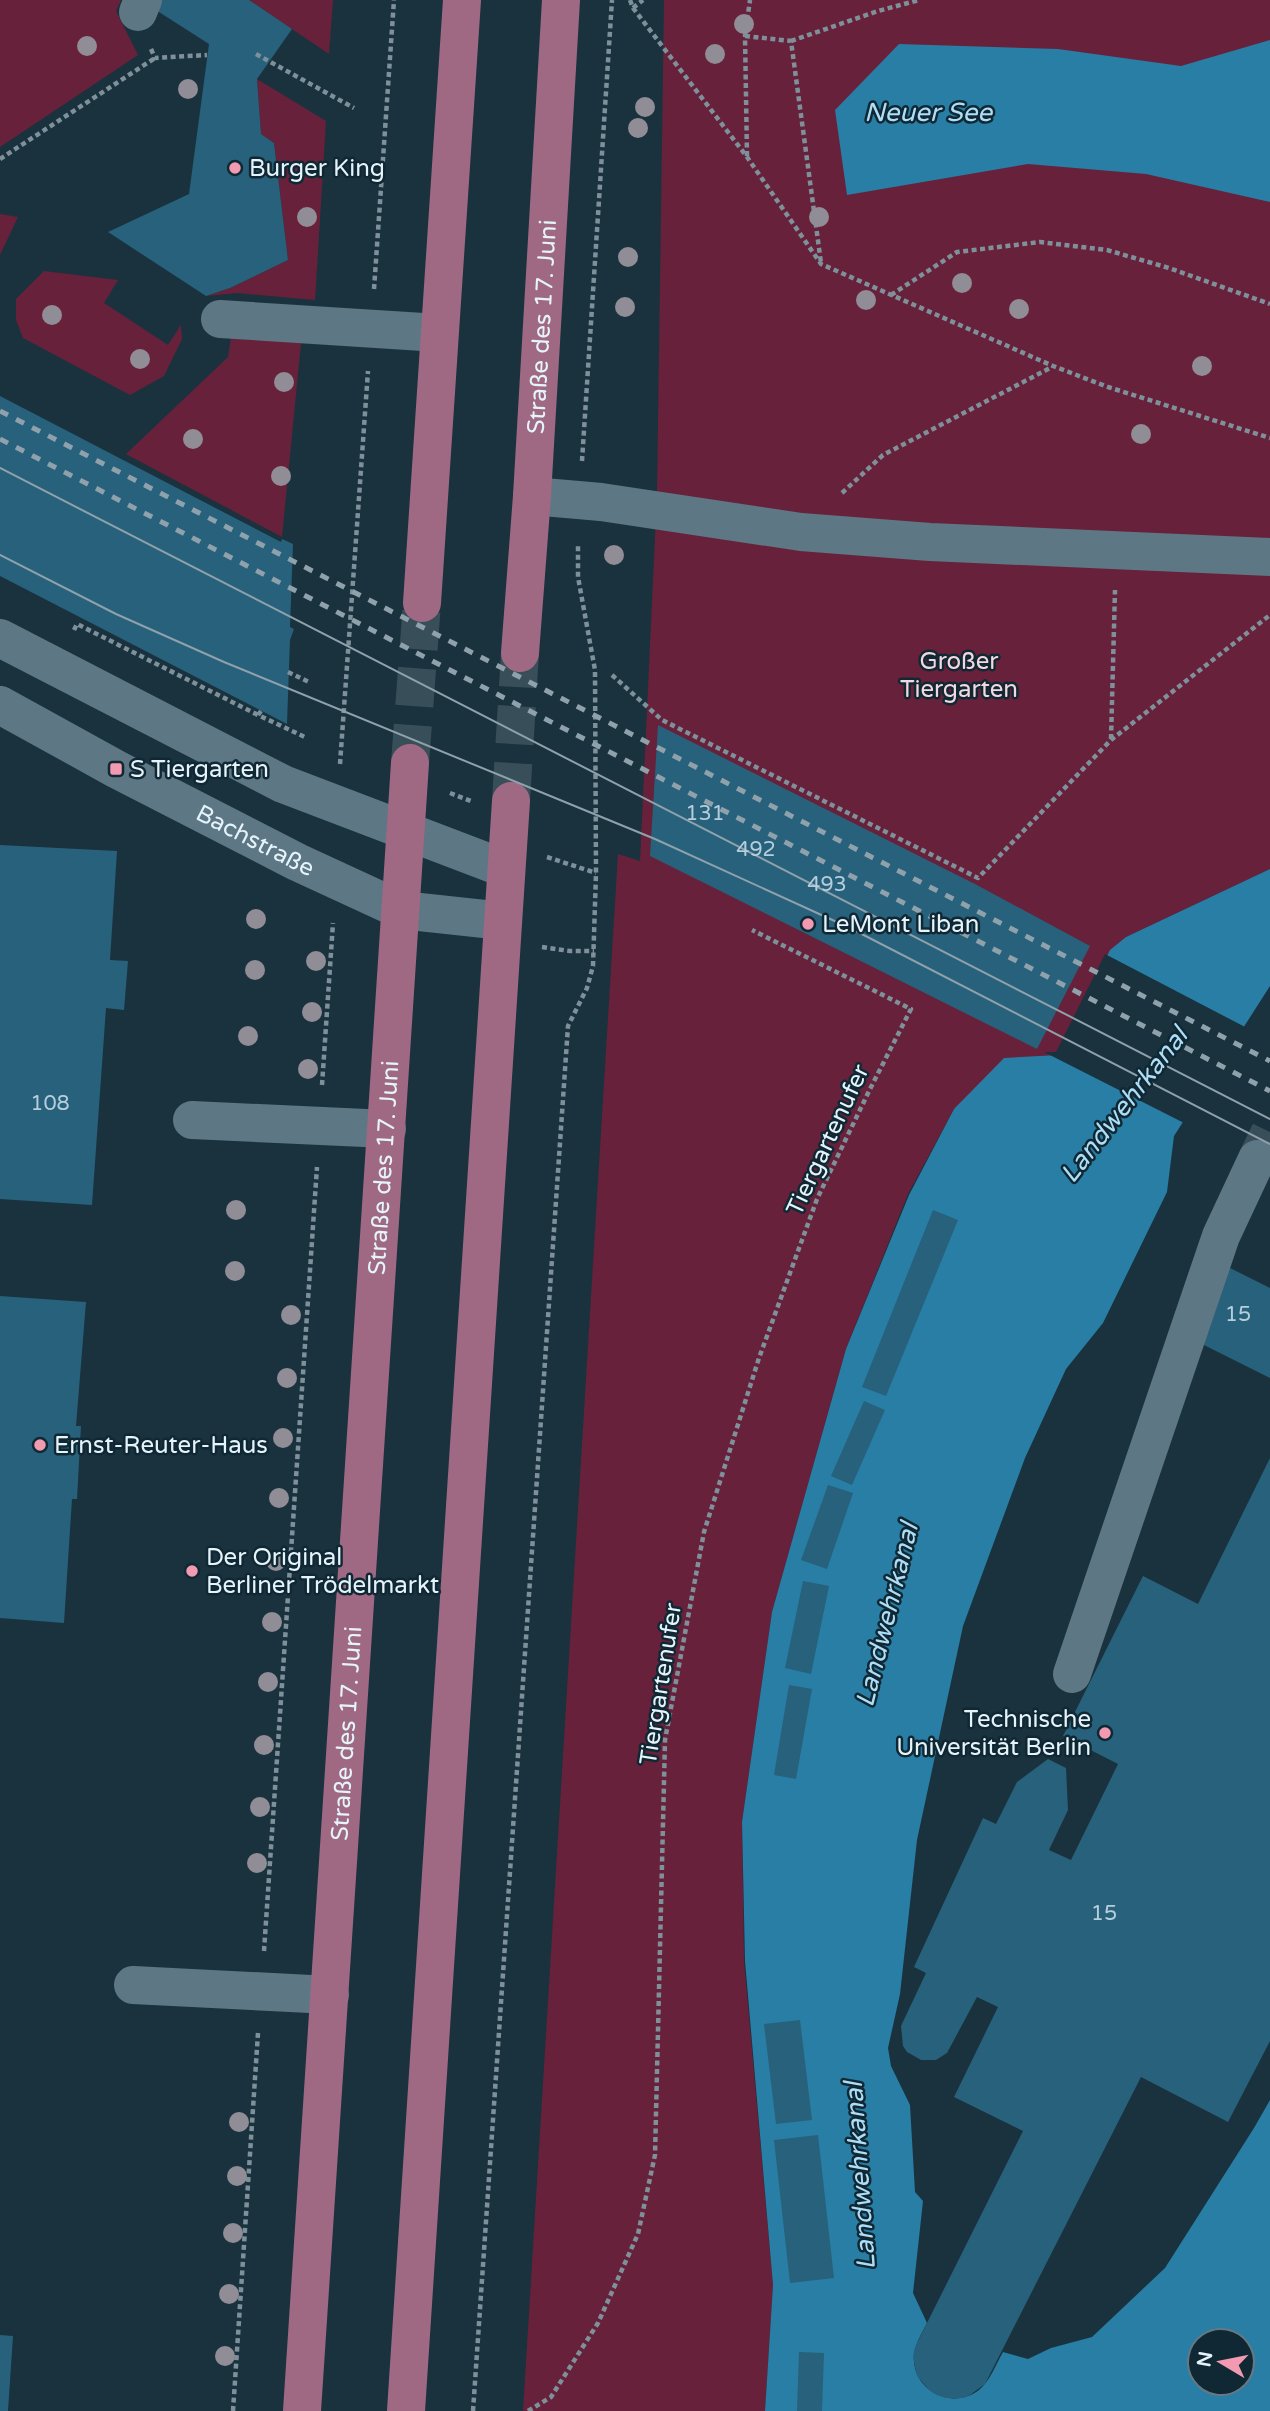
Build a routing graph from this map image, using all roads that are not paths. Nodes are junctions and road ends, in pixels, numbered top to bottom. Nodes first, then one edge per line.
1 (462, 0) edge
2 (561, 0) edge
3 (220, 320) dead end
4 (439, 333) junction
5 (532, 496) junction
6 (1270, 557) edge
7 (422, 603) tunnel mouth
8 (0, 638) edge
9 (520, 653) tunnel mouth
10 (0, 705) edge
11 (410, 763) tunnel mouth
12 (493, 802) tunnel mouth
13 (406, 831) junction
14 (506, 869) junction
15 (401, 910) junction
16 (503, 921) junction
17 (192, 1120) dead end
18 (387, 1129) junction
19 (1257, 1159) tunnel mouth
20 (1072, 1674) dead end
21 (133, 1985) dead end
22 (330, 1995) junction
23 (302, 2411) edge
24 (406, 2411) edge

1 - 4 main road
2 - 5 main road, Straße des 17. Juni
3 - 4 street
4 - 7 main road
5 - 6 street
5 - 9 main road, Straße des 17. Juni
8 - 13 street
10 - 15 street, Bachstraße
11 - 13 main road, Straße des 17. Juni
12 - 14 main road
13 - 14 street
13 - 15 main road, Straße des 17. Juni
14 - 16 main road
15 - 16 street, Bachstraße
15 - 18 main road, Straße des 17. Juni
16 - 24 main road
17 - 18 street
18 - 22 main road, Straße des 17. Juni
19 - 20 street
21 - 22 street
22 - 23 main road, Straße des 17. Juni

